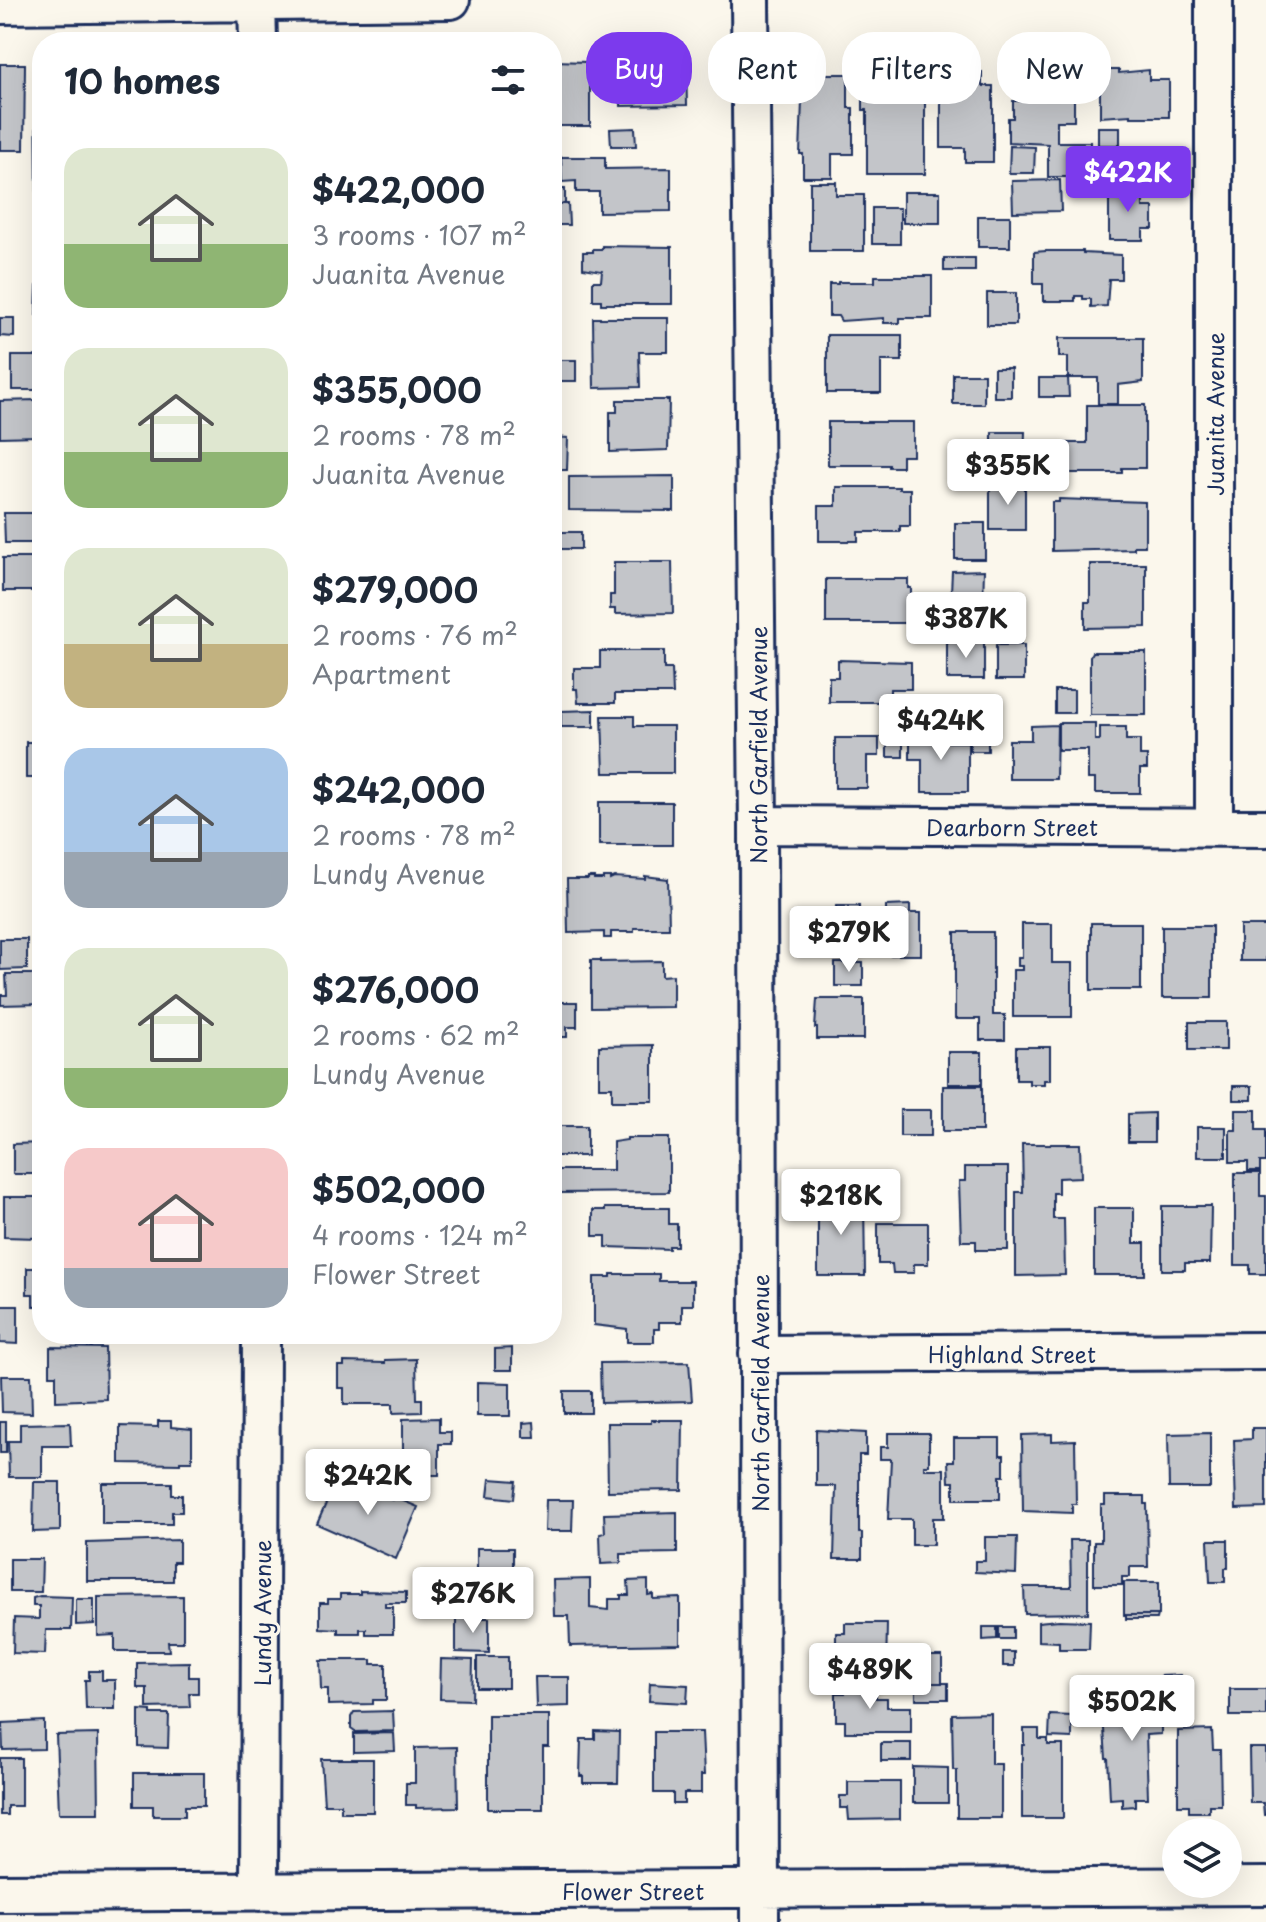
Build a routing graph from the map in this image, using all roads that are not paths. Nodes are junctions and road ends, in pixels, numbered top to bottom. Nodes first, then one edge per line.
1 (451, 0) edge
2 (750, 0) edge
3 (1214, 0) edge
4 (257, 2) junction
5 (0, 5) edge
6 (258, 32) edge
7 (758, 825) junction
8 (1214, 827) junction
9 (1266, 828) edge
10 (261, 1344) edge
11 (1266, 1351) edge
12 (758, 1354) junction
13 (1266, 1886) edge
14 (259, 1892) junction
15 (0, 1893) edge
16 (760, 1906) edge

1 - 4 street
2 - 7 street, North Garfield Avenue
3 - 8 street, Juanita Avenue
4 - 5 street
4 - 6 street
7 - 8 street, Dearborn Street
7 - 12 street, North Garfield Avenue
8 - 9 street, Dearborn Street
10 - 14 street, Lundy Avenue
11 - 12 street, Highland Street
12 - 16 street, North Garfield Avenue
13 - 16 street, Flower Street
14 - 15 street, Flower Street
14 - 16 street, Flower Street

